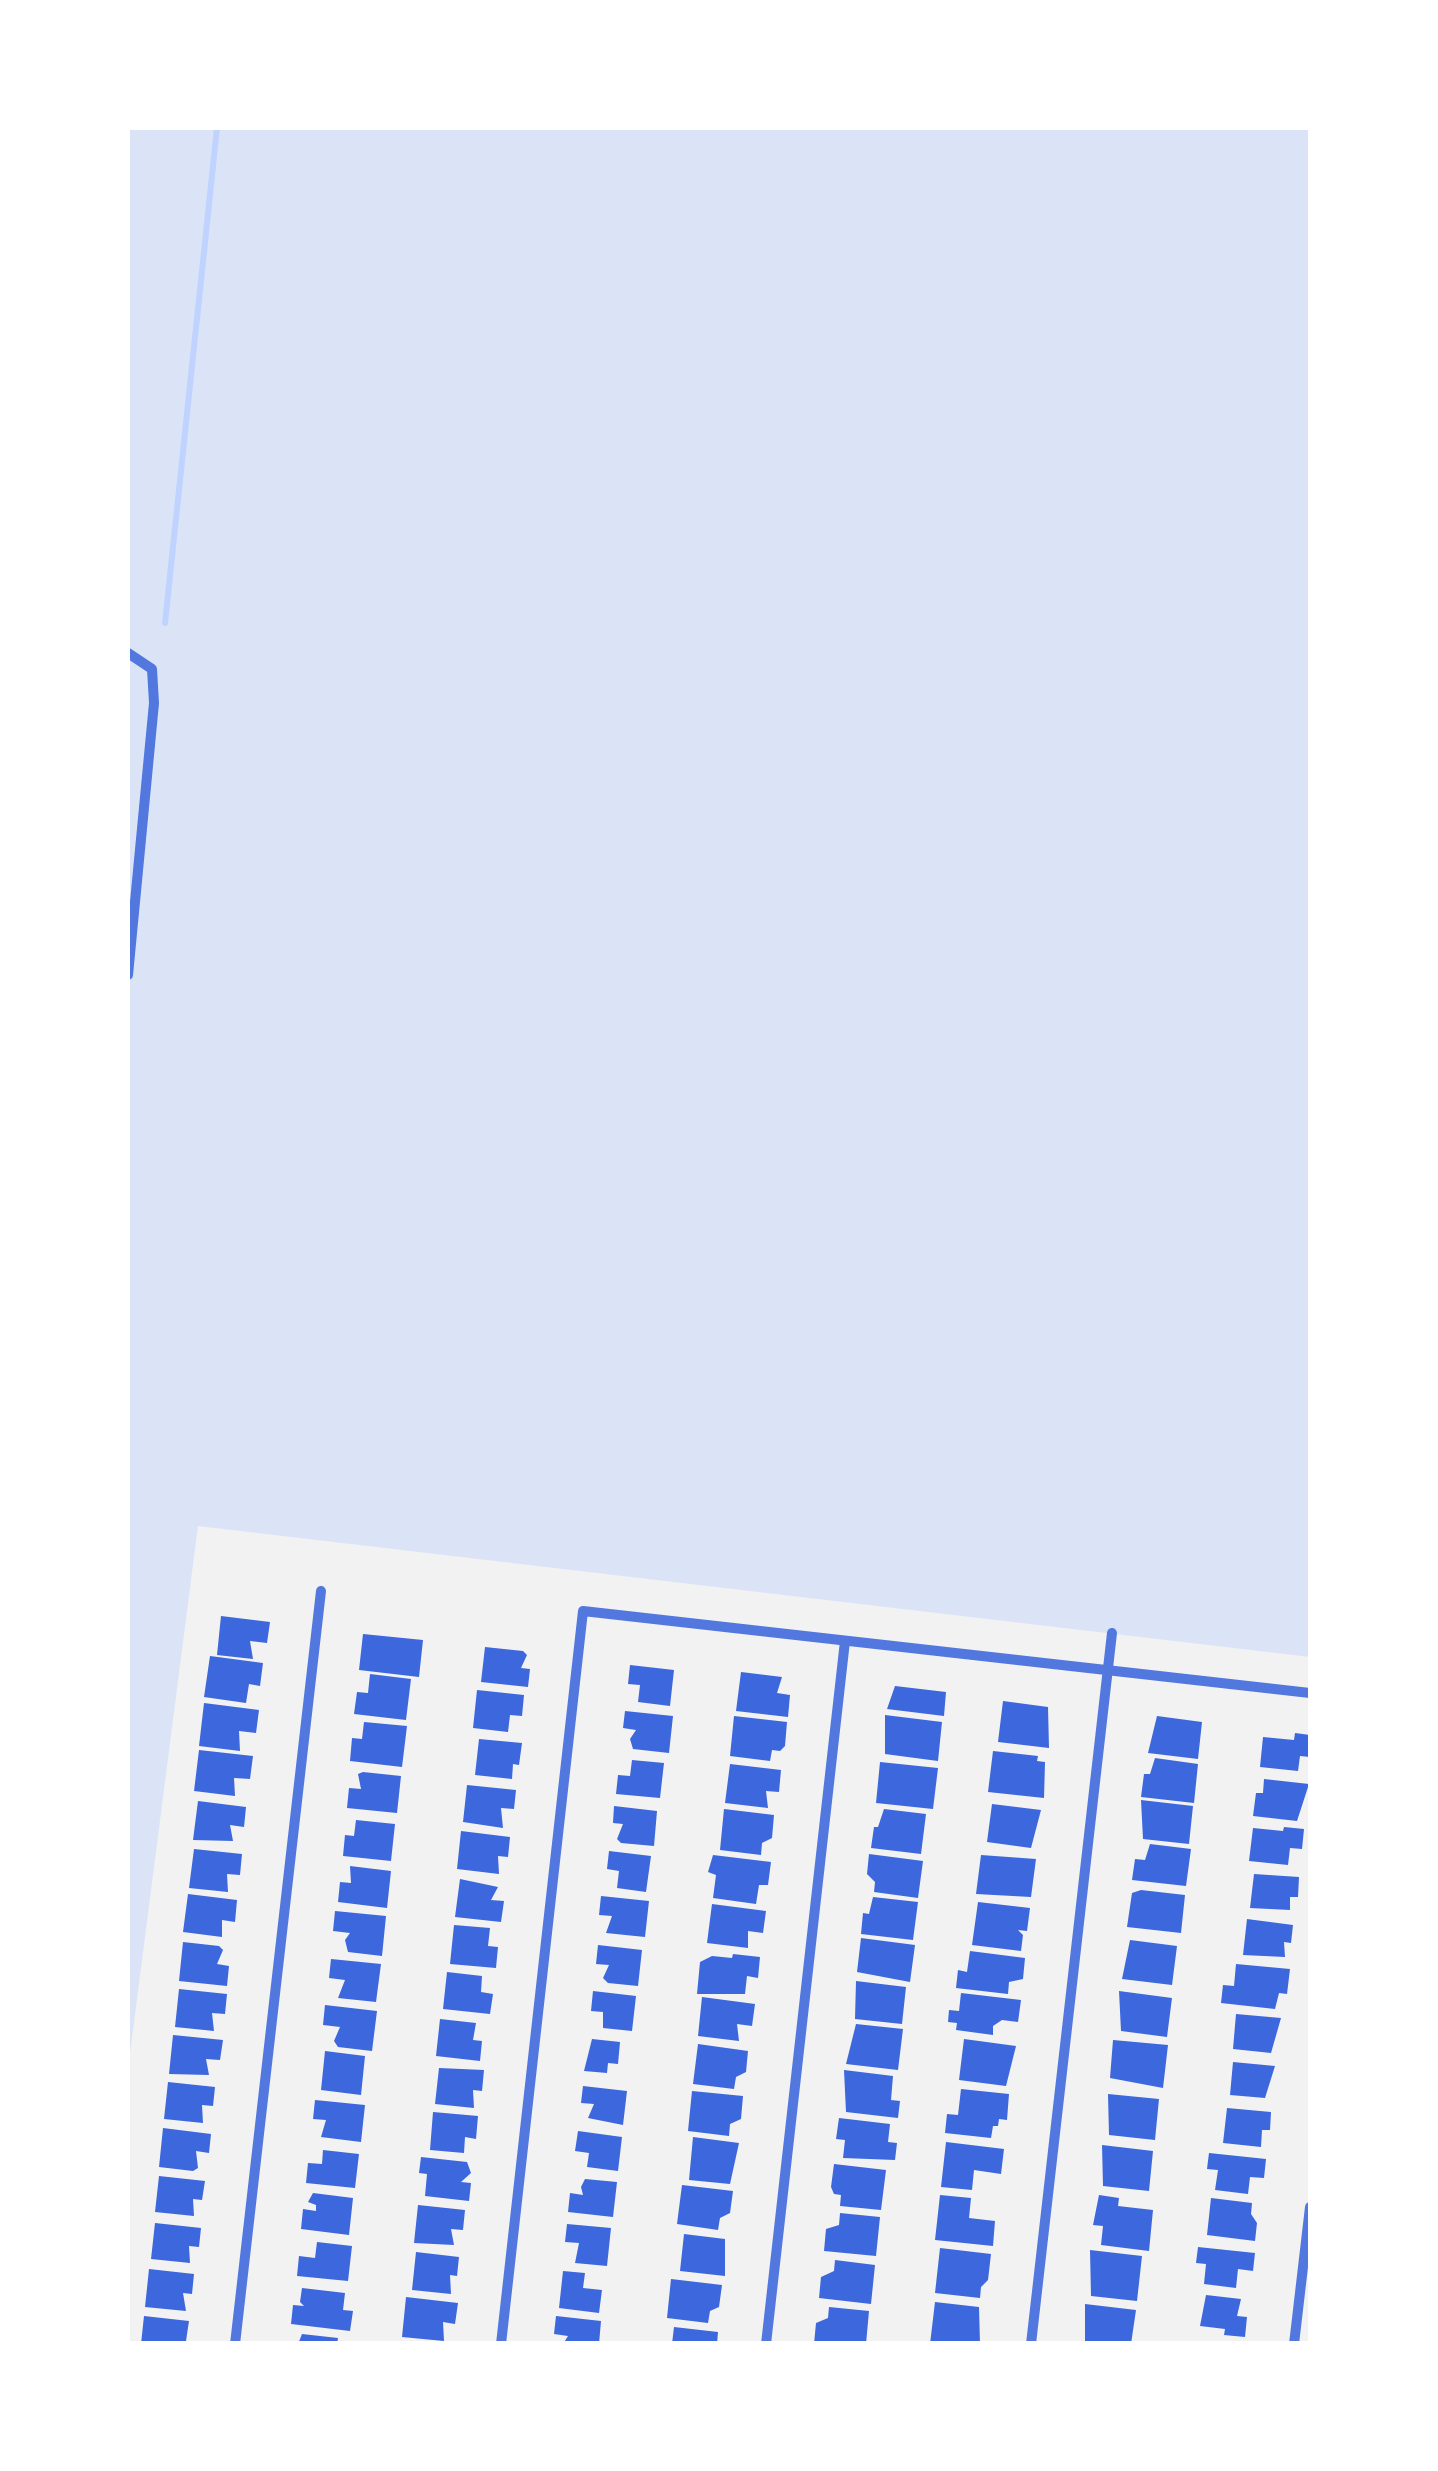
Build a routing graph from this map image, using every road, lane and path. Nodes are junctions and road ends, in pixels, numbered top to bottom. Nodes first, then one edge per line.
1 (128, 652) edge
2 (128, 975) edge
3 (320, 1591) dead end
4 (1112, 1633) dead end
5 (845, 1641) junction
6 (1108, 1670) junction
7 (1310, 1693) edge
8 (1310, 2207) edge
9 (235, 2344) edge
10 (501, 2344) edge
11 (766, 2344) edge
12 (1031, 2344) edge
13 (1294, 2344) edge

1 - 2 street
3 - 9 street
4 - 6 street
5 - 6 street
5 - 10 street
5 - 11 street
6 - 7 street
6 - 12 street
8 - 13 street

